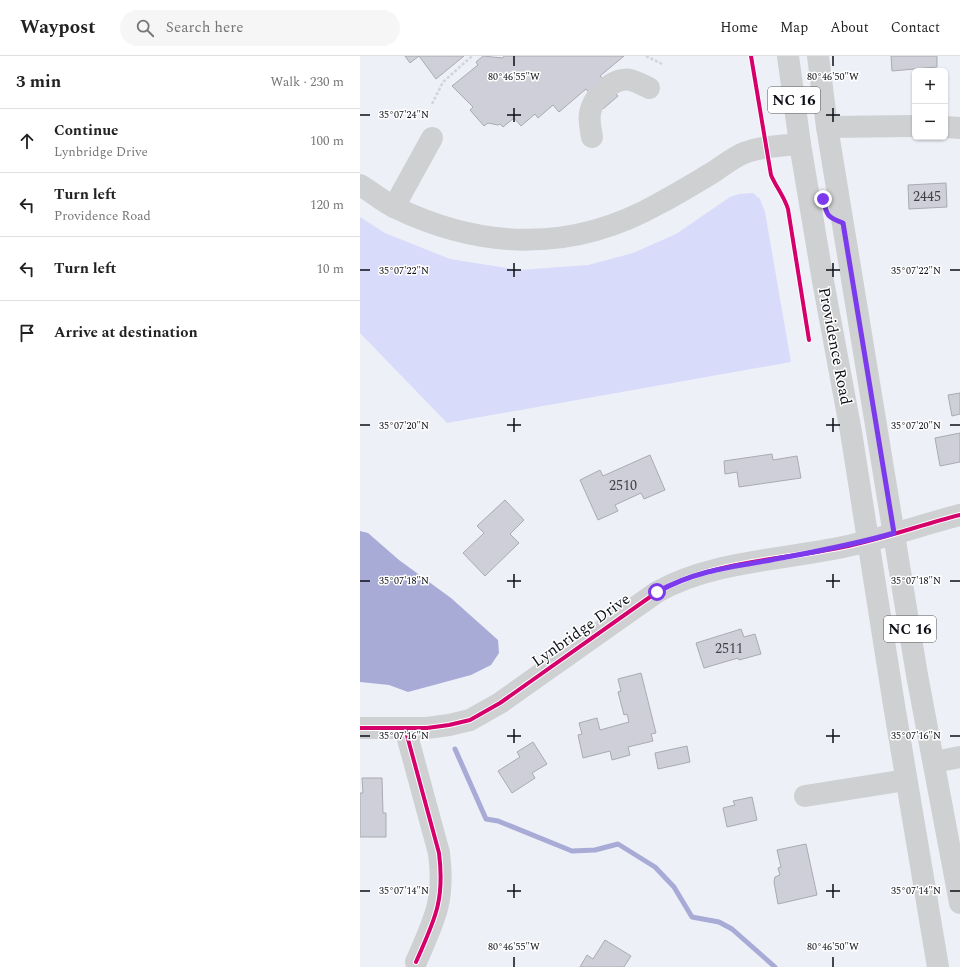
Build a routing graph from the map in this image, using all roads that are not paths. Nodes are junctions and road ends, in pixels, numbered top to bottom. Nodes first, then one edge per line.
1 (788, 56) edge
2 (793, 56) edge
3 (818, 56) edge
4 (649, 88) dead end
5 (912, 126) edge
6 (827, 127) junction
7 (948, 128) edge
8 (960, 128) edge
9 (592, 137) dead end
10 (432, 138) dead end
11 (800, 144) junction
12 (360, 184) edge
13 (394, 207) junction
14 (843, 223) junction
15 (960, 515) edge
16 (894, 533) junction
17 (868, 541) junction
18 (360, 728) edge
19 (405, 728) junction
20 (960, 757) edge
21 (934, 762) junction
22 (906, 780) junction
23 (805, 796) dead end
24 (960, 903) edge
25 (416, 962) dead end
26 (938, 967) edge

1 - 11 main road, Providence Road / NC 16
2 - 6 main road
3 - 6 main road, Providence Road / NC 16
4 - 9 main road
5 - 6 main road
6 - 14 main road, Providence Road / NC 16
7 - 8 main road
10 - 13 main road
11 - 13 main road
11 - 14 main road
11 - 17 main road, Providence Road / NC 16
12 - 13 main road
14 - 16 main road, Providence Road / NC 16
15 - 16 main road, Lynbridge Drive
16 - 17 main road, Lynbridge Drive
16 - 21 main road, Providence Road / NC 16
17 - 19 main road, Lynbridge Drive
17 - 22 main road, Providence Road / NC 16
18 - 19 main road, Lynbridge Drive
19 - 25 main road
20 - 21 main road
21 - 24 main road, Providence Road / NC 16
22 - 23 main road
22 - 26 main road, Providence Road / NC 16

